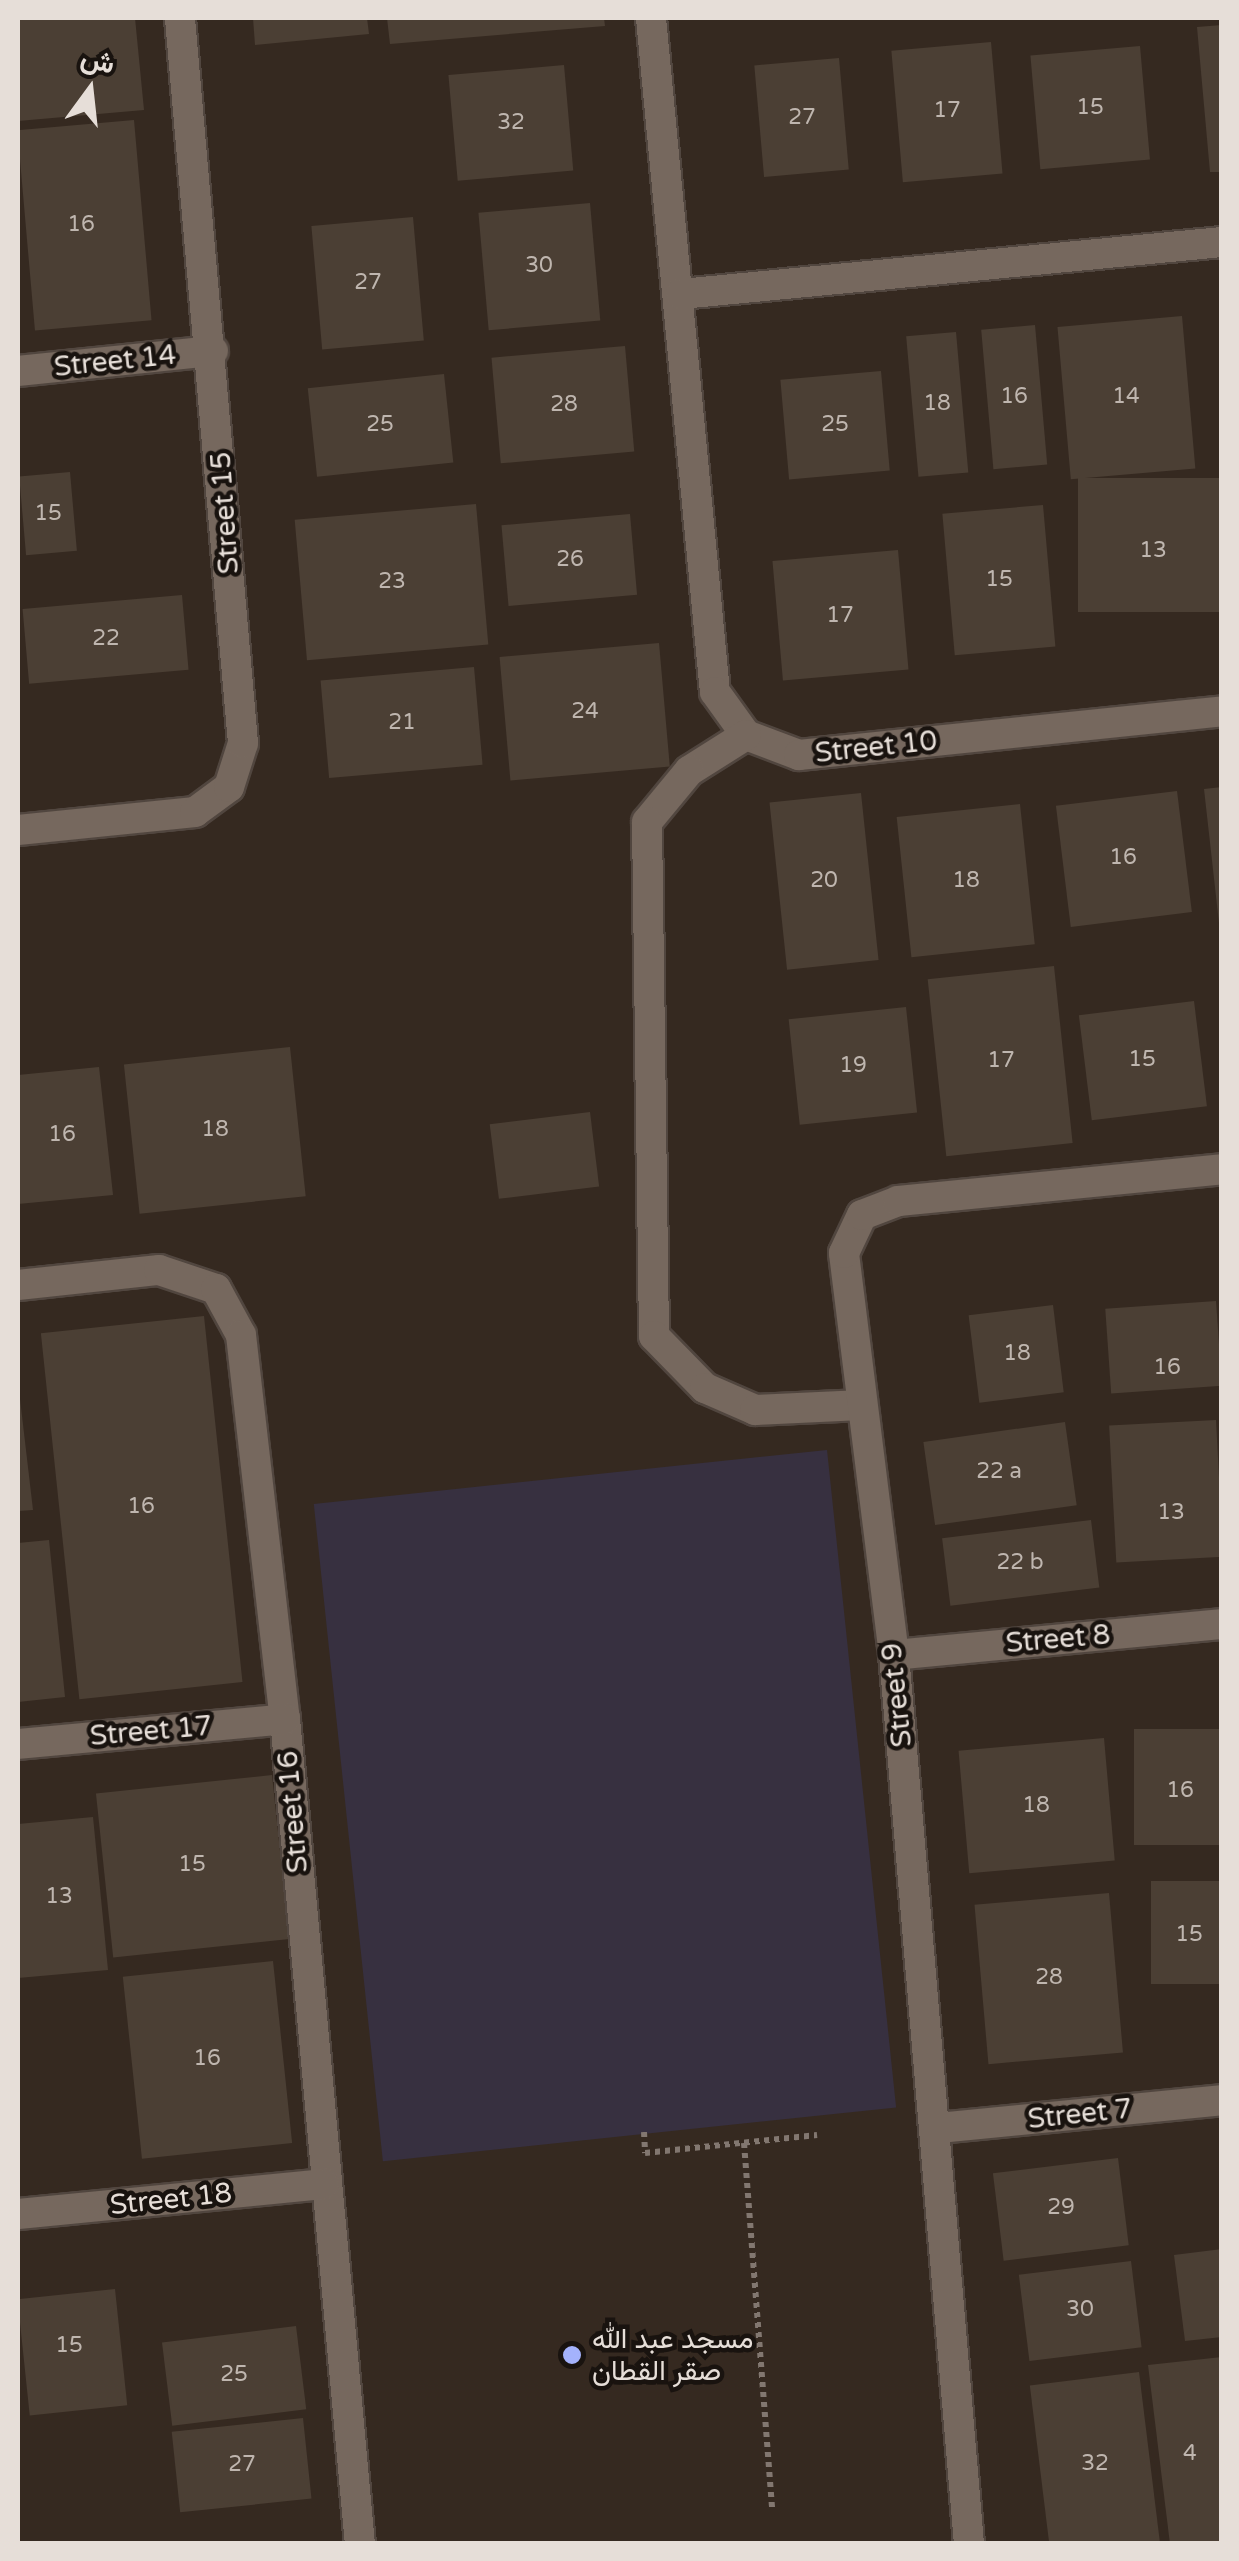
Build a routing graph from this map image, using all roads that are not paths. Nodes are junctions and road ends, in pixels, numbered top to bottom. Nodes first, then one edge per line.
1 (180, 18) edge
2 (651, 18) edge
3 (1222, 242) edge
4 (681, 294) junction
5 (213, 352) junction
6 (18, 372) edge
7 (1222, 711) edge
8 (746, 735) junction
9 (18, 830) edge
10 (1222, 1170) edge
11 (18, 1286) edge
12 (862, 1405) junction
13 (1222, 1624) edge
14 (894, 1655) junction
15 (285, 1718) junction
16 (18, 1744) edge
17 (1222, 2100) edge
18 (938, 2128) junction
19 (324, 2184) junction
20 (18, 2214) edge
21 (360, 2544) edge
22 (969, 2544) edge

1 - 5 street, Street 15
2 - 4 street
3 - 4 street
4 - 8 street
5 - 6 street, Street 14
5 - 9 street, Street 15
7 - 8 street, Street 10
8 - 12 street
10 - 12 street, Street 9
11 - 15 street, Street 16
12 - 14 street, Street 9
13 - 14 street, Street 8
14 - 18 street, Street 9
15 - 16 street, Street 17
15 - 19 street, Street 16
17 - 18 street, Street 7
18 - 22 street, Street 9
19 - 20 street, Street 18
19 - 21 street, Street 16

